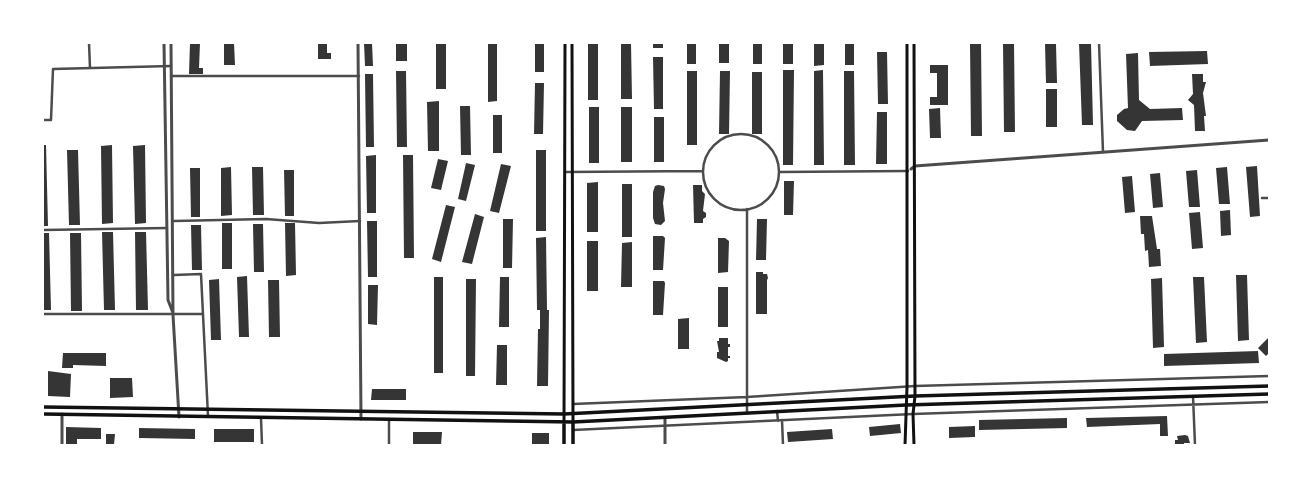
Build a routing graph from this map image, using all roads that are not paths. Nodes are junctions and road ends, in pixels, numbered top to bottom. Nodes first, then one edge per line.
1 (89, 43) edge
2 (164, 43) edge
3 (171, 43) edge
4 (358, 43) edge
5 (565, 43) edge
6 (572, 43) edge
7 (907, 43) edge
8 (914, 43) edge
9 (1098, 43) edge
10 (164, 66) junction
11 (171, 66) junction
12 (90, 68) junction
13 (171, 76) junction
14 (359, 76) junction
15 (43, 120) edge
16 (1269, 140) edge
17 (1103, 152) junction
18 (915, 166) junction
19 (911, 168) joint
20 (703, 171) junction
21 (564, 172) junction
22 (572, 172) junction
23 (779, 172) junction
24 (907, 172) junction
25 (1262, 198) dead end
26 (1269, 198) edge
27 (747, 209) junction
28 (174, 221) junction
29 (360, 221) junction
30 (167, 228) junction
31 (43, 230) edge
32 (174, 275) junction
33 (43, 314) edge
34 (202, 314) junction
35 (174, 315) junction
36 (1269, 376) edge
37 (915, 386) junction
38 (1269, 386) edge
39 (907, 387) junction
40 (1269, 394) edge
41 (916, 396) junction
42 (1193, 396) junction
43 (747, 397) junction
44 (906, 397) junction
45 (1269, 402) edge
46 (573, 404) junction
47 (747, 405) junction
48 (906, 405) junction
49 (915, 405) junction
50 (1193, 405) junction
51 (43, 407) edge
52 (179, 408) junction
53 (208, 409) junction
54 (361, 410) junction
55 (778, 411) junction
56 (747, 413) junction
57 (43, 414) edge
58 (62, 414) junction
59 (564, 414) junction
60 (573, 414) junction
61 (905, 414) junction
62 (913, 414) junction
63 (179, 417) junction
64 (261, 417) junction
65 (208, 418) junction
66 (665, 418) junction
67 (361, 419) junction
68 (389, 419) junction
69 (778, 420) junction
70 (782, 420) junction
71 (564, 422) junction
72 (573, 422) junction
73 (665, 426) junction
74 (573, 430) junction
75 (62, 445) edge
76 (262, 445) edge
77 (389, 445) edge
78 (564, 445) edge
79 (573, 445) edge
80 (665, 445) edge
81 (783, 445) edge
82 (904, 445) edge
83 (914, 445) edge
84 (1196, 445) edge

1 - 12 street
2 - 10 street
3 - 11 street
4 - 14 street
5 - 21 main road
6 - 22 main road
7 - 24 main road
8 - 18 main road
9 - 17 street
10 - 11 street
10 - 12 street
10 - 30 street
11 - 13 street
12 - 15 street
13 - 14 street
13 - 28 street
14 - 29 street
16 - 17 street
17 - 18 street
18 - 19 street
18 - 37 main road
19 - 24 street
20 - 22 street
20 - 23 street
20 - 27 street
21 - 22 street
21 - 59 main road
22 - 46 main road
23 - 24 street
23 - 27 street
24 - 39 main road
25 - 26 street
27 - 43 street
28 - 29 street
28 - 32 street
29 - 54 street
30 - 31 street
30 - 35 street
32 - 34 street
32 - 35 street
33 - 35 street
34 - 35 street
34 - 53 street
35 - 52 street
36 - 37 street
37 - 39 street
37 - 41 main road
38 - 41 main road
39 - 43 street
39 - 44 main road
40 - 42 main road
41 - 44 main road
41 - 49 main road
42 - 49 main road
42 - 50 street
43 - 46 street
43 - 47 street
44 - 47 main road
44 - 48 main road
45 - 50 street
46 - 60 main road
47 - 56 street
47 - 60 main road
48 - 49 main road
48 - 55 main road
48 - 61 main road
49 - 62 main road
50 - 62 street
50 - 84 street
51 - 52 main road
52 - 53 main road
52 - 63 street
53 - 54 main road
53 - 65 street
54 - 59 main road
54 - 67 street
55 - 56 main road
55 - 69 street
56 - 66 main road
57 - 58 main road
58 - 63 main road
58 - 75 street
59 - 60 main road
59 - 71 main road
60 - 72 main road
61 - 62 street
61 - 70 street
61 - 82 main road
62 - 83 main road
63 - 65 main road
64 - 65 main road
64 - 67 main road
64 - 76 street
66 - 72 main road
66 - 73 street
67 - 68 main road
68 - 71 main road
68 - 77 street
69 - 70 street
69 - 73 street
70 - 81 street
71 - 72 main road
71 - 78 main road
72 - 74 main road
73 - 74 street
73 - 80 street
74 - 79 main road

